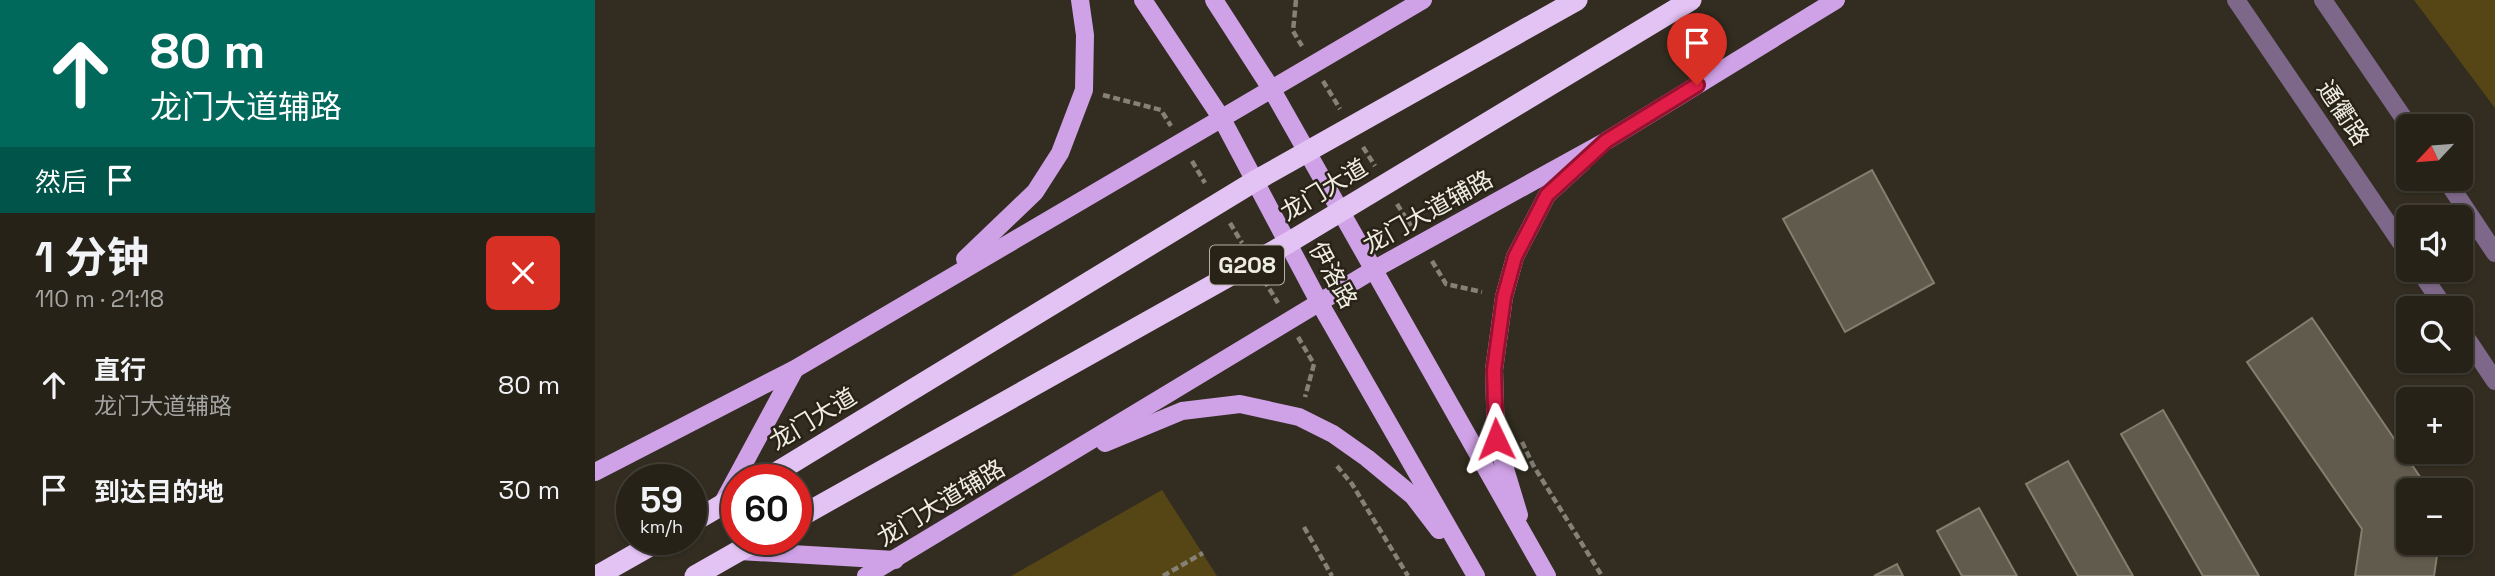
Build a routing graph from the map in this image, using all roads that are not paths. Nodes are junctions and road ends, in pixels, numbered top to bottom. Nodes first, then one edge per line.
1 (1080, 0) edge
2 (1143, 0) edge
3 (1214, 0) edge
4 (1423, 0) edge
5 (1577, 0) edge
6 (1691, 0) edge
7 (1836, 0) edge
8 (2237, 0) edge
9 (2323, 0) edge
10 (1272, 90) junction
11 (2401, 114) edge
12 (1222, 119) junction
13 (1606, 141) junction
14 (1307, 153) junction
15 (1255, 181) junction
16 (2454, 191) edge
17 (1340, 210) junction
18 (2396, 235) edge
19 (1288, 243) junction
20 (2495, 253) edge
21 (1373, 270) junction
22 (944, 280) junction
23 (1319, 302) junction
24 (2473, 348) edge
25 (795, 369) junction
26 (2495, 381) edge
27 (748, 464) edge
28 (790, 464) edge
29 (1053, 465) junction
30 (595, 472) edge
31 (812, 510) edge
32 (1528, 545) junction
33 (634, 555) edge
34 (732, 555) edge
35 (808, 555) edge
36 (895, 560) junction
37 (597, 576) edge
38 (695, 576) edge
39 (866, 576) edge
40 (1475, 576) edge
41 (1547, 576) edge

1 - 22 main road
2 - 12 main road, 伊洛路
3 - 10 main road, 伊洛路
4 - 10 main road
5 - 14 highway, 龙门大道 / G208
6 - 17 highway, 龙门大道 / G208
7 - 13 main road, 龙门大道辅路
8 - 18 street, 通衢路
9 - 11 street, 通衢路
10 - 12 main road
10 - 14 main road, 伊洛路
12 - 15 main road, 伊洛路
12 - 22 main road
13 - 21 main road, 龙门大道辅路
13 - 32 main road
14 - 15 highway, 龙门大道 / G208
14 - 17 main road, 伊洛路
15 - 19 main road, 伊洛路
15 - 28 highway, 龙门大道 / G208
16 - 20 street
17 - 19 highway, 龙门大道 / G208
17 - 21 main road, 伊洛路
19 - 23 main road, 伊洛路
19 - 31 highway, 龙门大道 / G208
21 - 23 main road, 龙门大道辅路
21 - 32 main road, 伊洛路
22 - 25 main road
23 - 29 main road, 龙门大道辅路
23 - 40 main road, 伊洛路
24 - 26 street
25 - 27 main road
25 - 30 main road
29 - 36 main road, 龙门大道辅路
29 - 40 main road
32 - 41 main road, 伊洛路
33 - 37 highway
34 - 38 highway
35 - 36 main road
36 - 39 main road, 龙门大道辅路

